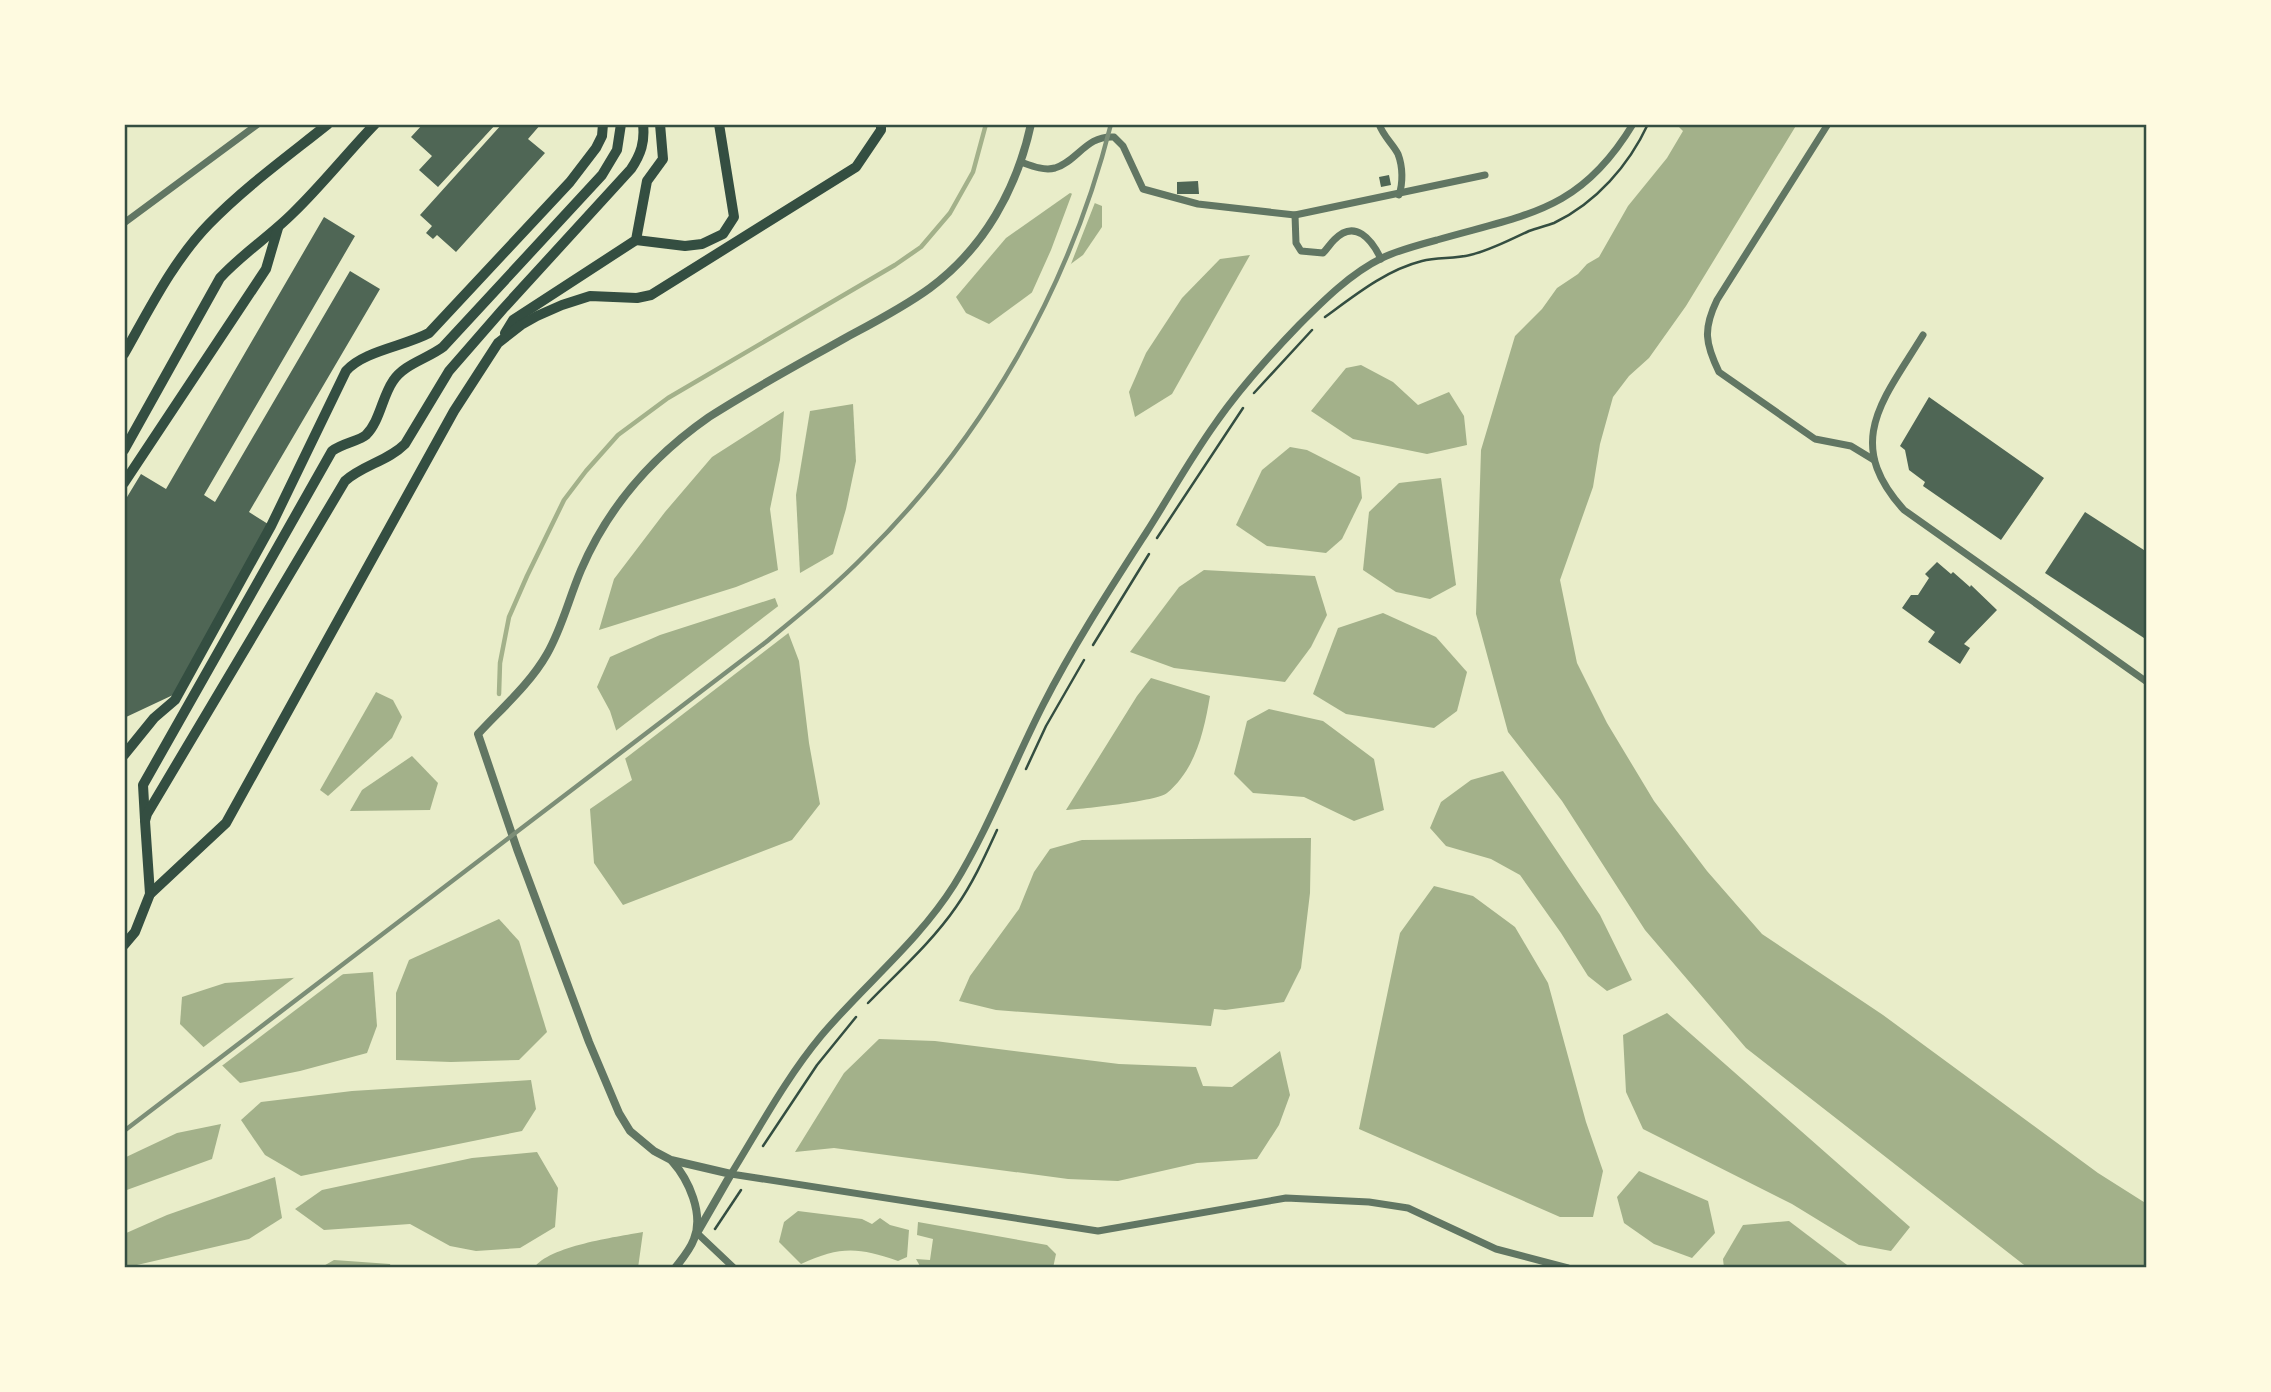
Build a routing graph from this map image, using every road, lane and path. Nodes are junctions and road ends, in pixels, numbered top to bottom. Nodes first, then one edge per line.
1 (258, 124) edge
2 (328, 124) edge
3 (374, 124) edge
4 (604, 124) edge
5 (621, 124) edge
6 (643, 124) edge
7 (660, 124) edge
8 (719, 124) edge
9 (881, 124) edge
10 (1031, 124) edge
11 (1379, 124) edge
12 (1633, 124) edge
13 (1828, 124) edge
14 (1021, 162) junction
15 (1485, 175) dead end
16 (1399, 195) junction
17 (1295, 215) junction
18 (124, 223) edge
19 (278, 228) junction
20 (636, 240) junction
21 (1381, 258) junction
22 (1312, 330) dead end
23 (1923, 335) dead end
24 (498, 343) junction
25 (124, 354) edge
26 (1254, 394) dead end
27 (1242, 408) dead end
28 (124, 450) edge
29 (1874, 460) junction
30 (124, 483) edge
31 (1157, 538) dead end
32 (1149, 554) dead end
33 (1093, 645) dead end
34 (1084, 660) dead end
35 (2147, 682) edge
36 (124, 755) edge
37 (1025, 770) dead end
38 (145, 821) junction
39 (150, 894) junction
40 (124, 945) edge
41 (856, 1017) dead end
42 (764, 1146) dead end
43 (671, 1160) junction
44 (731, 1174) junction
45 (741, 1190) dead end
46 (715, 1229) dead end
47 (696, 1233) junction
48 (675, 1268) edge
49 (734, 1268) edge
50 (1568, 1268) edge

1 - 18 street
2 - 25 main road
3 - 19 main road
4 - 36 main road
5 - 38 main road
6 - 38 main road
7 - 20 main road
8 - 20 main road
9 - 24 main road
10 - 14 street
11 - 16 street
12 - 21 street
13 - 29 street
14 - 17 street
14 - 43 street
15 - 16 street
16 - 17 street
17 - 21 street
19 - 28 main road
19 - 30 main road
20 - 24 main road
21 - 44 street
22 - 26 path
23 - 29 street
24 - 39 main road
27 - 31 path
29 - 35 street
32 - 33 path
34 - 37 path
38 - 39 main road
39 - 40 main road
41 - 42 path
43 - 44 street
43 - 47 street
44 - 47 street
44 - 50 street
45 - 46 path
47 - 48 street
47 - 49 street

